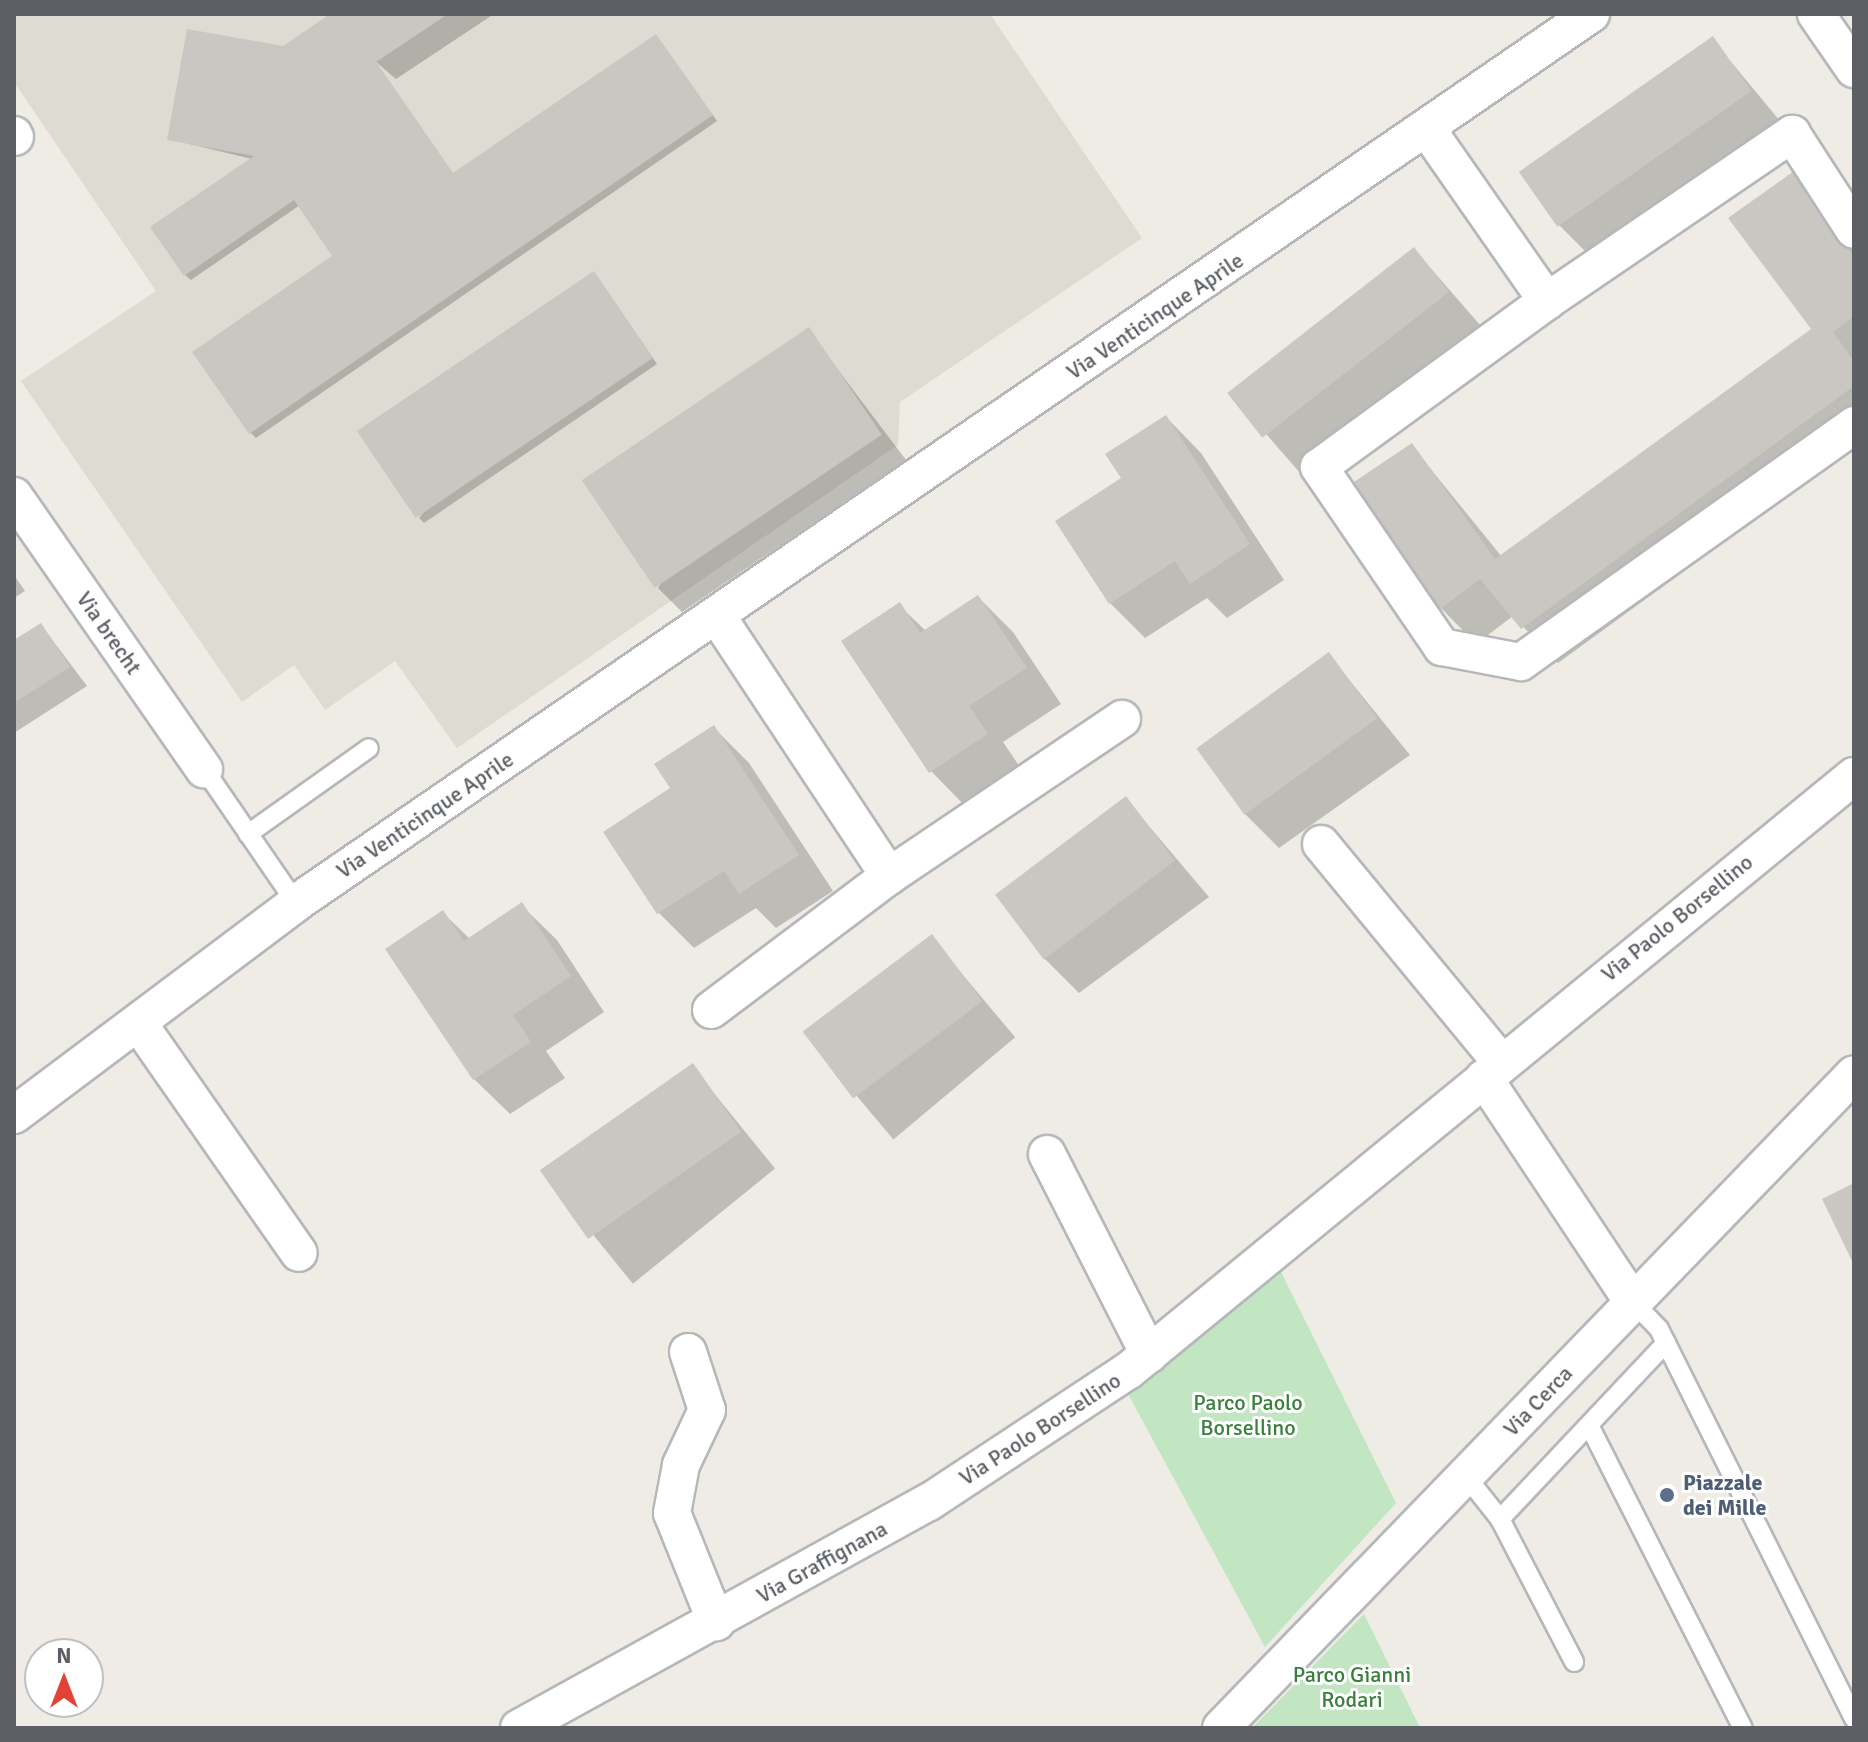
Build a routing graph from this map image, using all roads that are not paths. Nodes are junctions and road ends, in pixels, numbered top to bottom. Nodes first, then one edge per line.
1 (1591, 14) edge
2 (1816, 14) edge
3 (1854, 69) edge
4 (1427, 129) junction
5 (1854, 230) edge
6 (1547, 301) junction
7 (1854, 425) edge
8 (14, 496) edge
9 (717, 616) junction
10 (1122, 719) dead end
11 (369, 748) dead end
12 (204, 769) joint
13 (1854, 776) edge
14 (248, 834) junction
15 (1321, 844) dead end
16 (889, 876) junction
17 (296, 903) junction
18 (711, 1010) dead end
19 (139, 1024) junction
20 (1492, 1070) junction
21 (1851, 1082) edge
22 (14, 1115) edge
23 (1047, 1154) dead end
24 (299, 1253) dead end
25 (1633, 1302) junction
26 (1666, 1343) junction
27 (688, 1352) dead end
28 (1149, 1354) junction
29 (1590, 1427) junction
30 (1465, 1475) junction
31 (929, 1502) joint
32 (1500, 1519) junction
33 (716, 1622) junction
34 (1574, 1662) dead end
35 (1854, 1719) edge
36 (519, 1728) edge
37 (1221, 1728) edge
38 (1743, 1728) edge

1 - 4 street, Via Venticinque Aprile
2 - 3 street
4 - 6 street
4 - 9 street, Via Venticinque Aprile
5 - 6 street
6 - 7 street
8 - 12 street, Via brecht
9 - 16 street
9 - 17 street, Via Venticinque Aprile
10 - 16 street
11 - 14 lane
12 - 14 lane
13 - 20 street, Via Paolo Borsellino
14 - 17 lane
15 - 20 street
16 - 18 street
17 - 19 street, Via Venticinque Aprile
19 - 22 street, Via Venticinque Aprile
19 - 24 street
20 - 25 street
20 - 28 street, Via Paolo Borsellino
21 - 25 street, Via Cerca
23 - 28 street
25 - 26 lane
25 - 30 street, Via Cerca
26 - 29 lane
26 - 35 lane
27 - 33 street
28 - 31 street, Via Paolo Borsellino
29 - 32 lane
29 - 38 lane
30 - 32 lane
30 - 37 street, Via Cerca
31 - 33 street, Via Graffignana
32 - 34 lane
33 - 36 street, Via Graffignana

